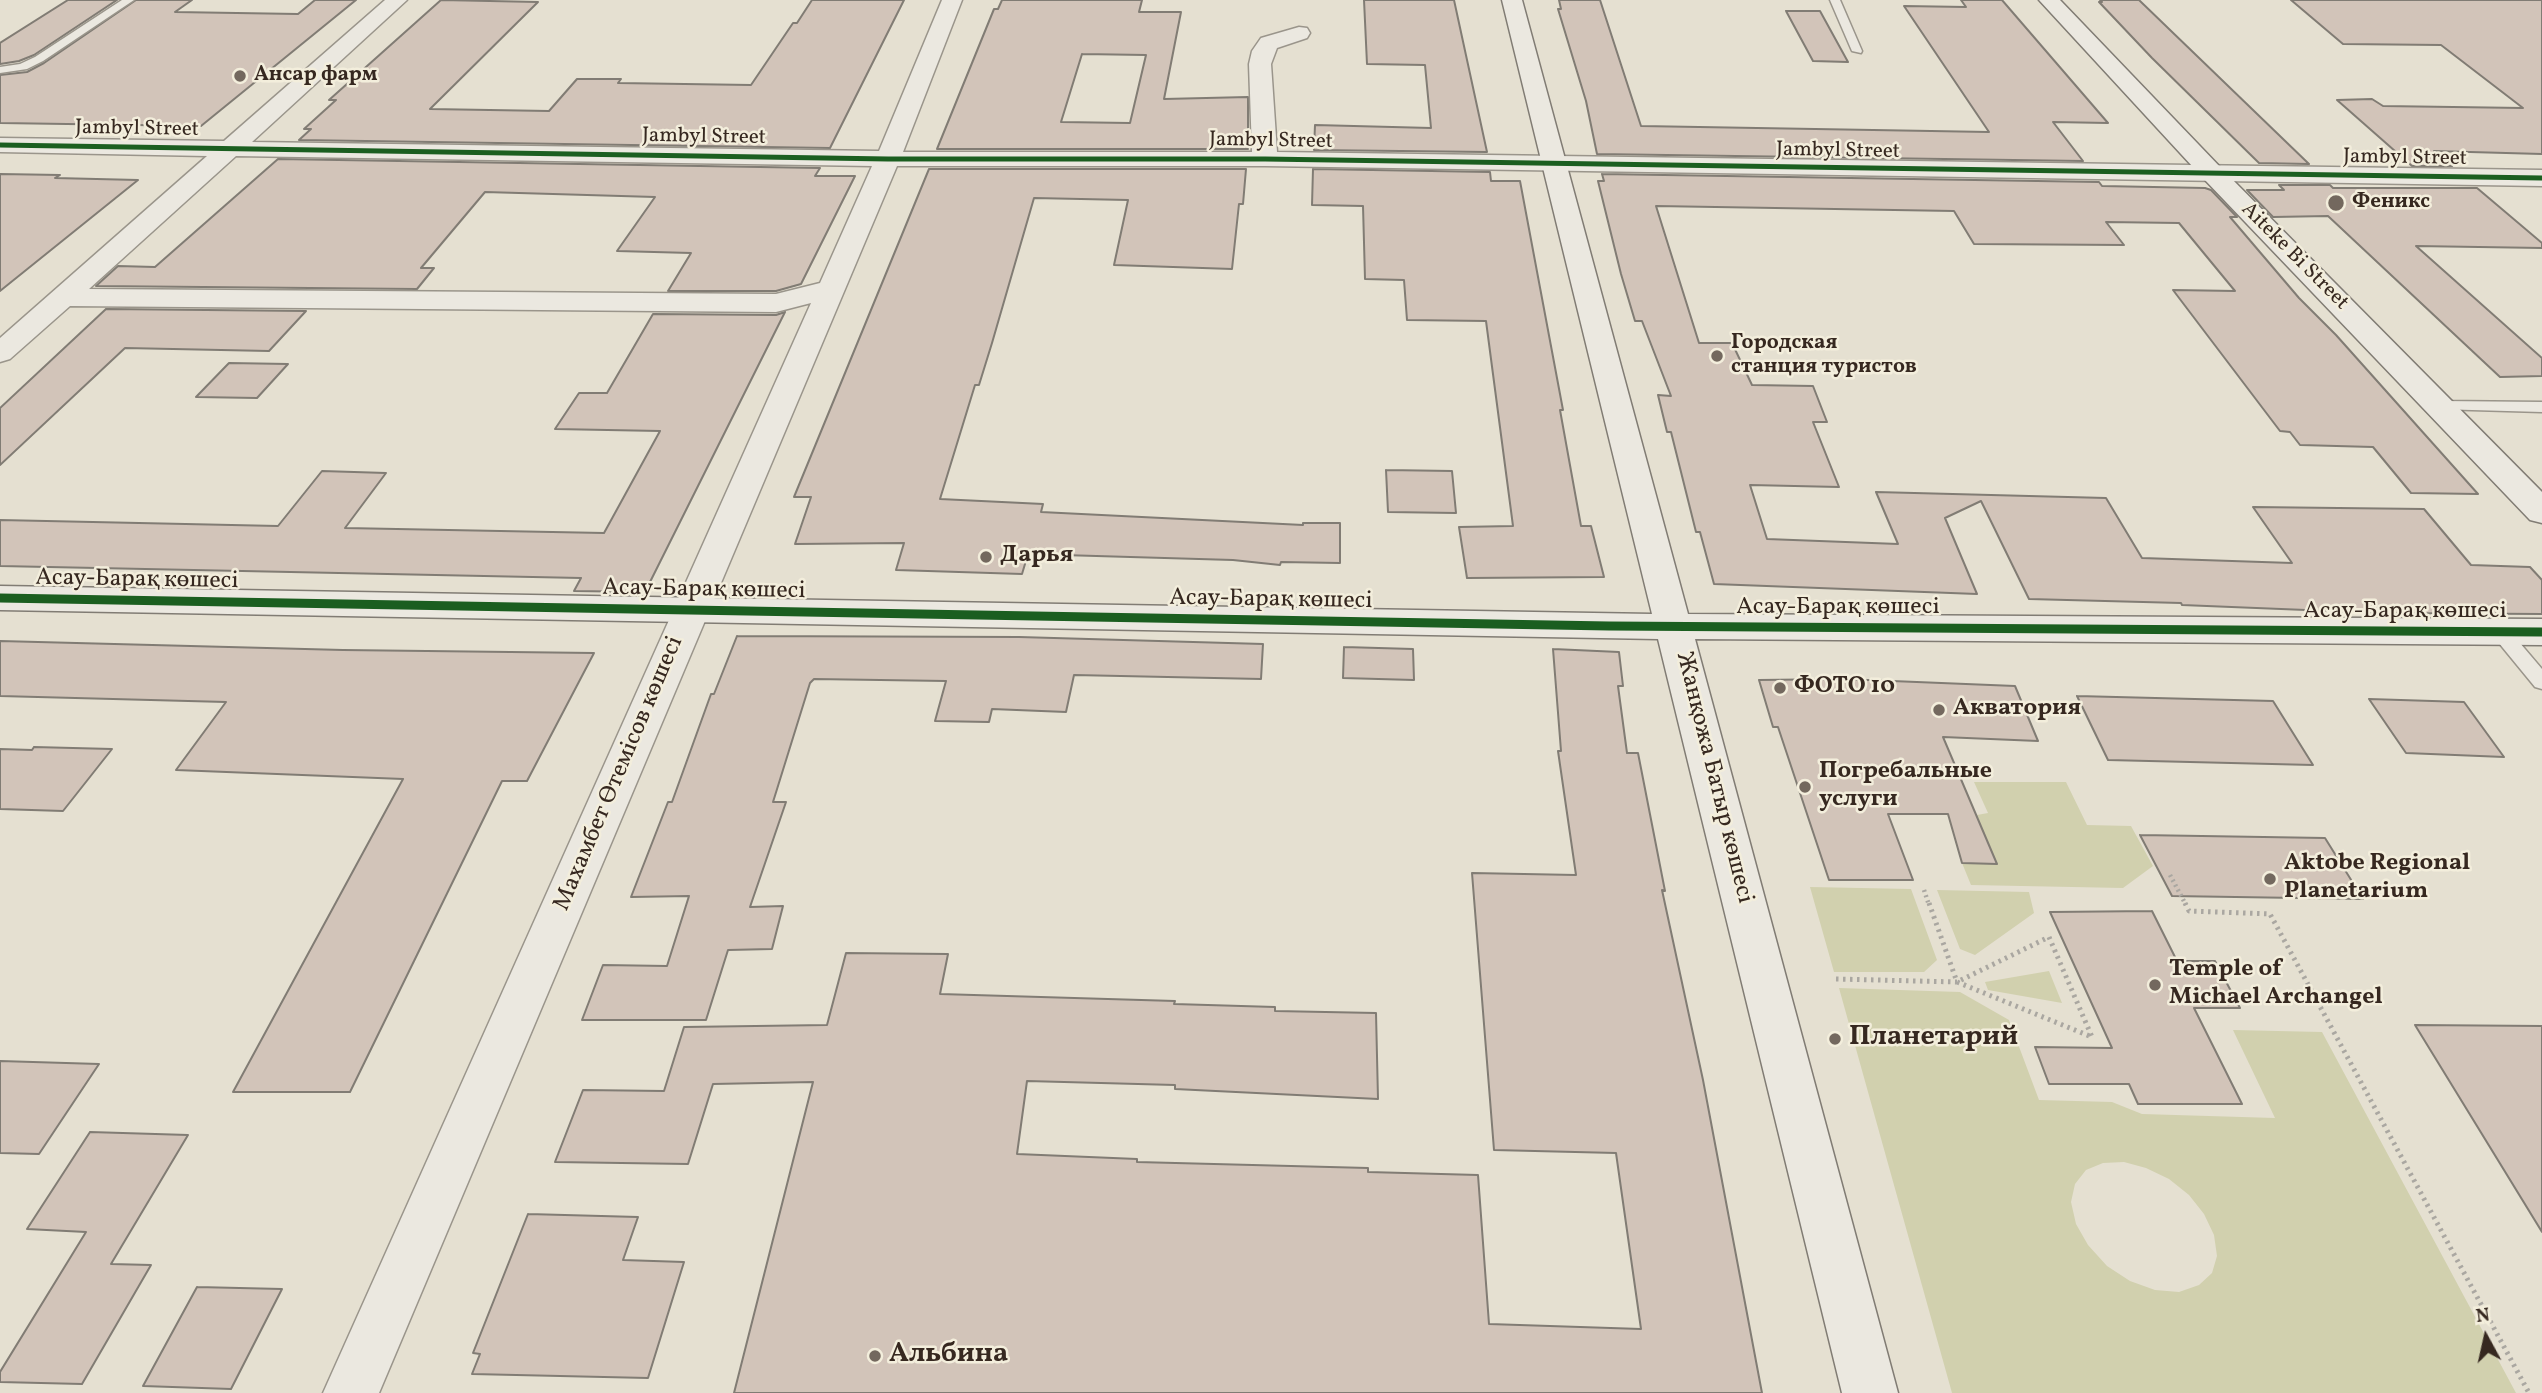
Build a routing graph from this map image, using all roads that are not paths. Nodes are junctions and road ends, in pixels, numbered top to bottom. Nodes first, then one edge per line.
1 (129, 0) edge
2 (397, 0) edge
3 (952, 0) edge
4 (1512, 0) edge
5 (1835, 0) edge
6 (2037, 0) edge
7 (2049, 0) edge
8 (1299, 33) dead end
9 (1857, 51) dead end
10 (0, 70) edge
11 (0, 145) edge
12 (231, 149) junction
13 (888, 159) junction
14 (1265, 159) junction
15 (1555, 166) junction
16 (2213, 174) junction
17 (2542, 178) edge
18 (831, 289) junction
19 (64, 297) junction
20 (0, 353) edge
21 (2442, 407) junction
22 (2542, 407) edge
23 (2542, 512) edge
24 (0, 598) edge
25 (691, 610) junction
26 (1674, 626) junction
27 (2542, 632) edge
28 (2501, 633) junction
29 (2542, 682) edge
30 (351, 1393) edge
31 (1870, 1393) edge

1 - 10 lane
2 - 12 street
3 - 13 street, Махамбет Өтемісов көшесі
4 - 15 street, Жанқожа Батыр көшесі
5 - 9 lane
6 - 7 lane
7 - 16 street, Aiteke Bi Street
8 - 14 street
11 - 12 street, Jambyl Street
12 - 13 street, Jambyl Street
12 - 19 street
13 - 14 street, Jambyl Street
13 - 18 street, Махамбет Өтемісов көшесі
14 - 15 street, Jambyl Street
15 - 16 street, Jambyl Street
15 - 26 street, Жанқожа Батыр көшесі
16 - 17 street, Jambyl Street
16 - 21 street, Aiteke Bi Street
18 - 19 street
18 - 25 street, Махамбет Өтемісов көшесі
19 - 20 street
21 - 22 lane
21 - 23 street, Aiteke Bi Street
24 - 25 street, Асау-Барақ көшесі
25 - 26 street, Асау-Барақ көшесі
25 - 30 street, Махамбет Өтемісов көшесі
26 - 28 street, Асау-Барақ көшесі
26 - 31 street, Жанқожа Батыр көшесі
27 - 28 street, Асау-Барақ көшесі
28 - 29 lane

